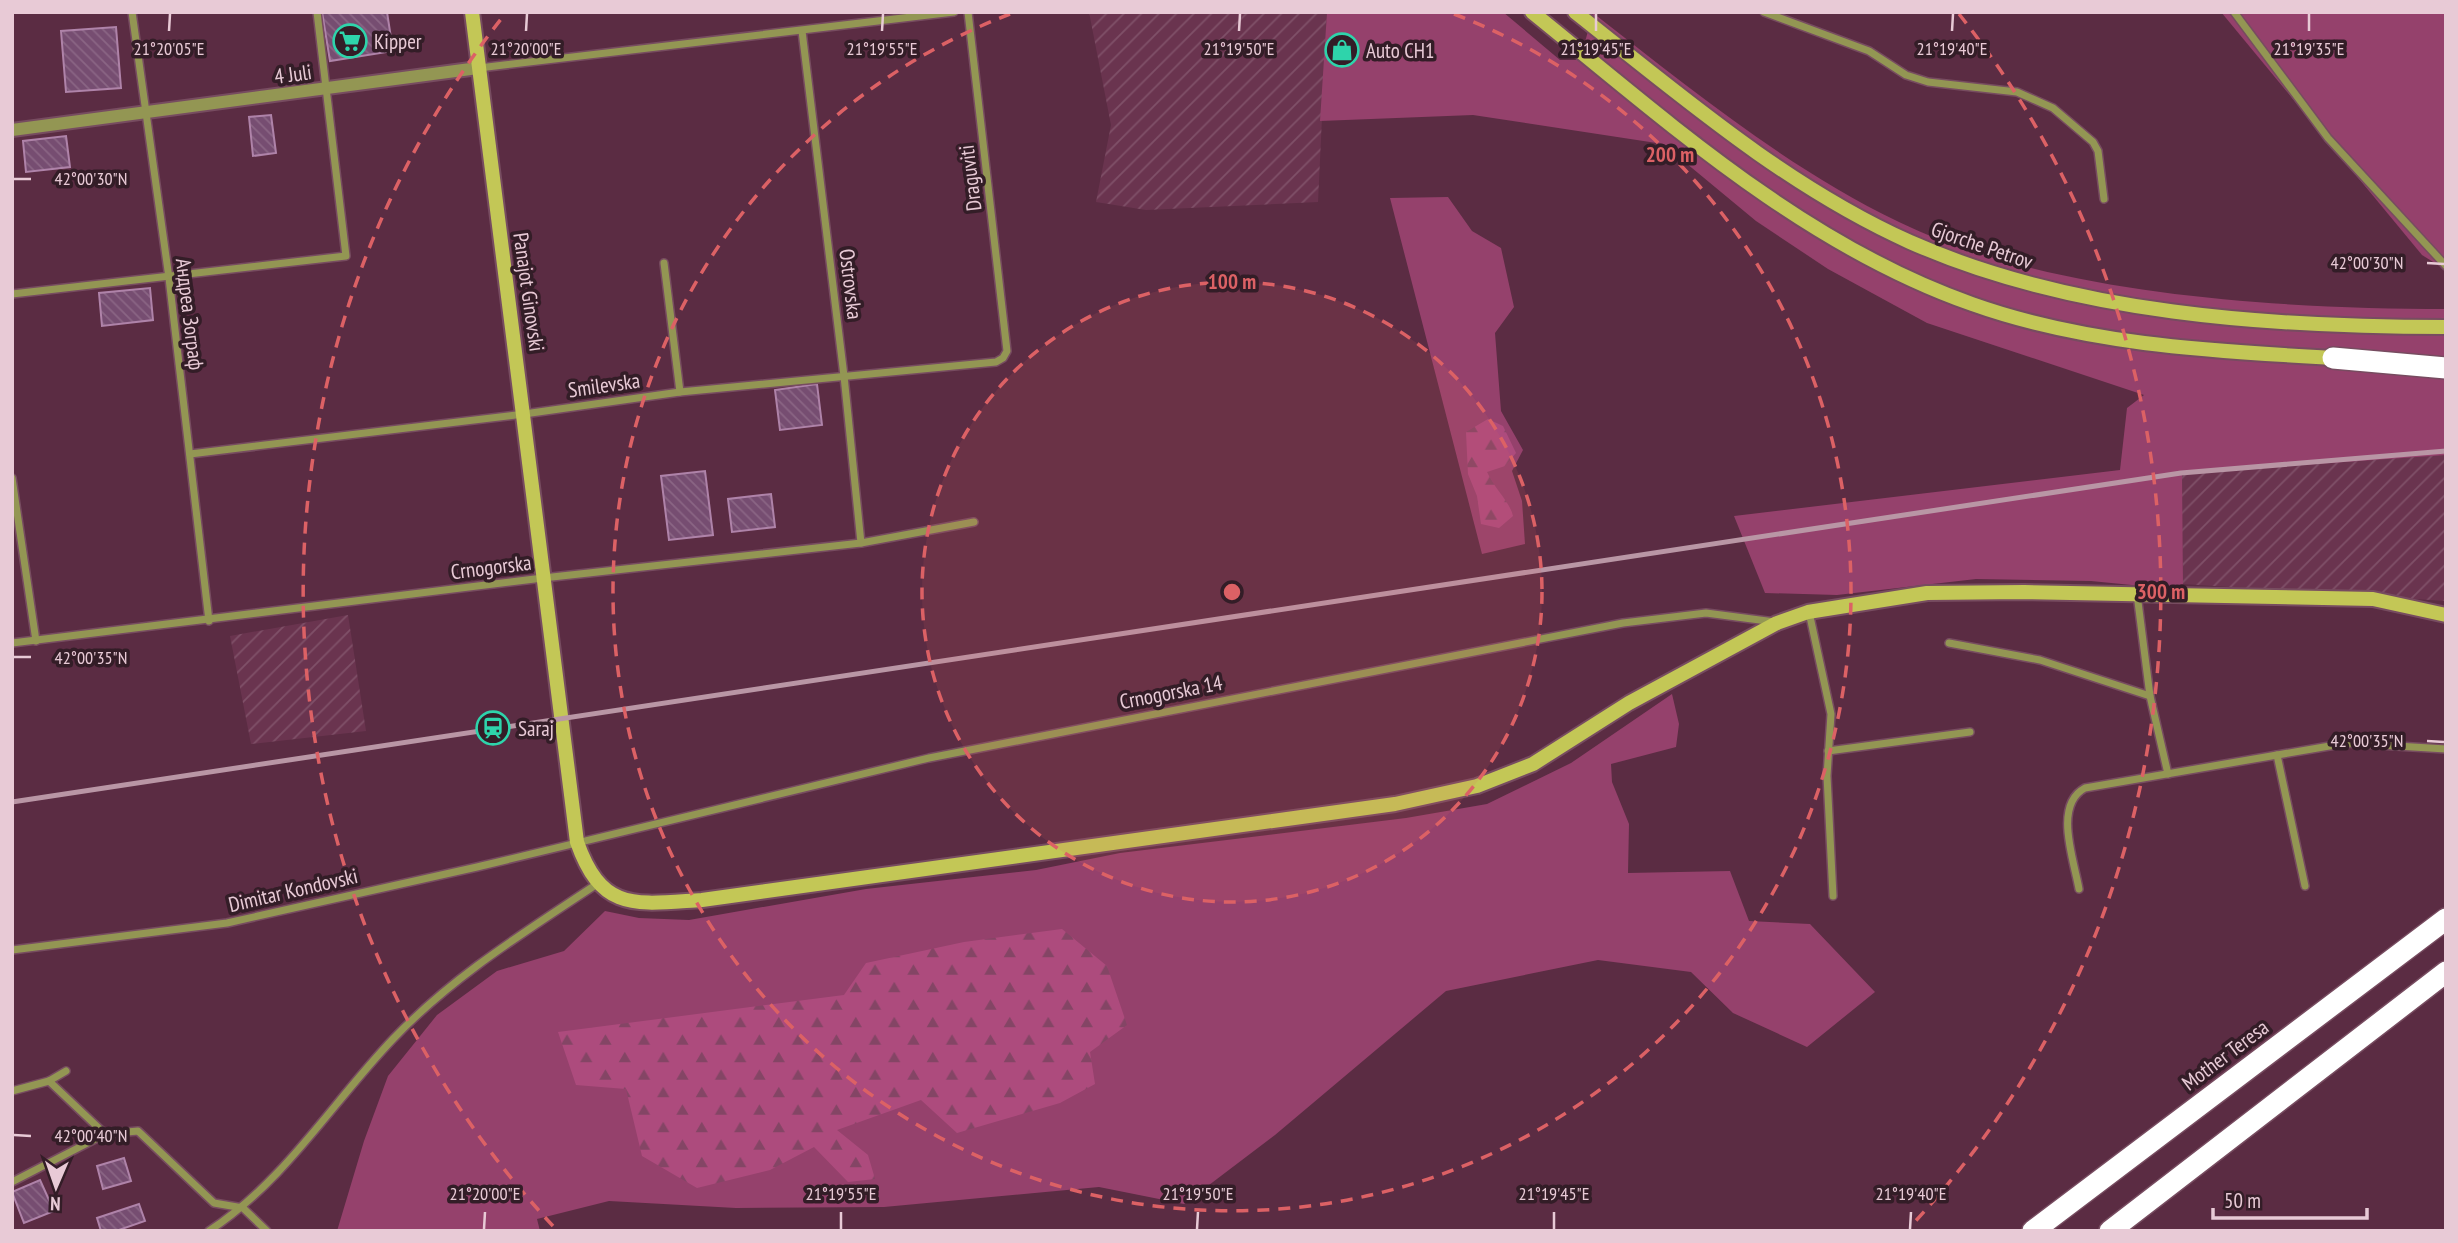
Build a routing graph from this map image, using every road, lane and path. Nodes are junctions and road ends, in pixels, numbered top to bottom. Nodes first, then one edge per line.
1 (132, 12) edge
2 (317, 12) edge
3 (472, 12) edge
4 (954, 12) edge
5 (968, 12) edge
6 (1532, 12) edge
7 (1575, 12) edge
8 (1764, 12) edge
9 (2234, 12) edge
10 (802, 31) junction
11 (478, 68) junction
12 (324, 89) junction
13 (145, 113) junction
14 (12, 130) edge
15 (2104, 199) dead end
16 (664, 263) dead end
17 (2446, 266) edge
18 (169, 278) junction
19 (12, 294) edge
20 (2446, 327) edge
21 (1006, 340) joint
22 (2446, 357) edge
23 (2333, 358) junction
24 (2446, 369) edge
25 (844, 376) junction
26 (680, 392) junction
27 (524, 414) junction
28 (190, 454) junction
29 (12, 478) edge
30 (974, 522) dead end
31 (861, 543) junction
32 (543, 578) junction
33 (2137, 593) junction
34 (1808, 612) junction
35 (2446, 615) edge
36 (209, 621) junction
37 (1777, 623) junction
38 (36, 641) junction
39 (12, 643) edge
40 (1949, 643) dead end
41 (2150, 696) junction
42 (1970, 732) dead end
43 (2446, 749) edge
44 (1828, 751) junction
45 (2277, 755) junction
46 (2168, 774) junction
47 (577, 842) junction
48 (597, 884) junction
49 (2305, 886) dead end
50 (2079, 889) dead end
51 (1833, 896) dead end
52 (2446, 919) edge
53 (12, 950) edge
54 (2446, 972) edge
55 (66, 1071) dead end
56 (49, 1082) junction
57 (12, 1091) edge
58 (105, 1134) junction
59 (12, 1182) edge
60 (243, 1208) junction
61 (209, 1231) edge
62 (267, 1231) edge
63 (2033, 1231) edge
64 (2110, 1231) edge

1 - 13 street, Андреа Зограф
2 - 12 street
3 - 11 main road, Panajot Ginovski
4 - 10 street, 4 Juli
5 - 21 street, Draguviti
6 - 23 main road
7 - 20 main road, Gjorche Petrov
8 - 15 street
9 - 17 street
10 - 11 street, 4 Juli
10 - 25 street, Ostrovska
11 - 12 street, 4 Juli
11 - 27 main road, Panajot Ginovski
12 - 13 street, 4 Juli
12 - 18 street
13 - 14 street, 4 Juli
13 - 18 street, Андреа Зограф
16 - 26 street
18 - 19 street
18 - 28 street, Андреа Зограф
21 - 25 street, Smilevska
22 - 23 highway
23 - 24 highway
25 - 26 street, Smilevska
25 - 31 street, Ostrovska
26 - 27 street, Smilevska
27 - 28 street, Smilevska
27 - 32 main road, Panajot Ginovski
28 - 36 street, Андреа Зограф
29 - 38 street
30 - 31 street, Crnogorska
31 - 32 street, Crnogorska
32 - 36 street, Crnogorska
32 - 47 main road, Panajot Ginovski
33 - 34 main road
33 - 35 main road
33 - 41 street
34 - 37 main road
34 - 44 street
36 - 38 street, Crnogorska
37 - 47 street, Crnogorska 14
37 - 48 main road
38 - 39 street, Crnogorska
40 - 41 street
41 - 46 street
42 - 44 street
43 - 45 street
44 - 51 street
45 - 46 street
45 - 49 street
46 - 50 street
47 - 48 main road, Panajot Ginovski
47 - 53 street, Dimitar Kondovski
48 - 60 street
52 - 63 highway, Mother Teresa
54 - 64 highway
55 - 56 street
56 - 57 street
56 - 58 street
58 - 59 street
58 - 60 street
60 - 61 street
60 - 62 street

